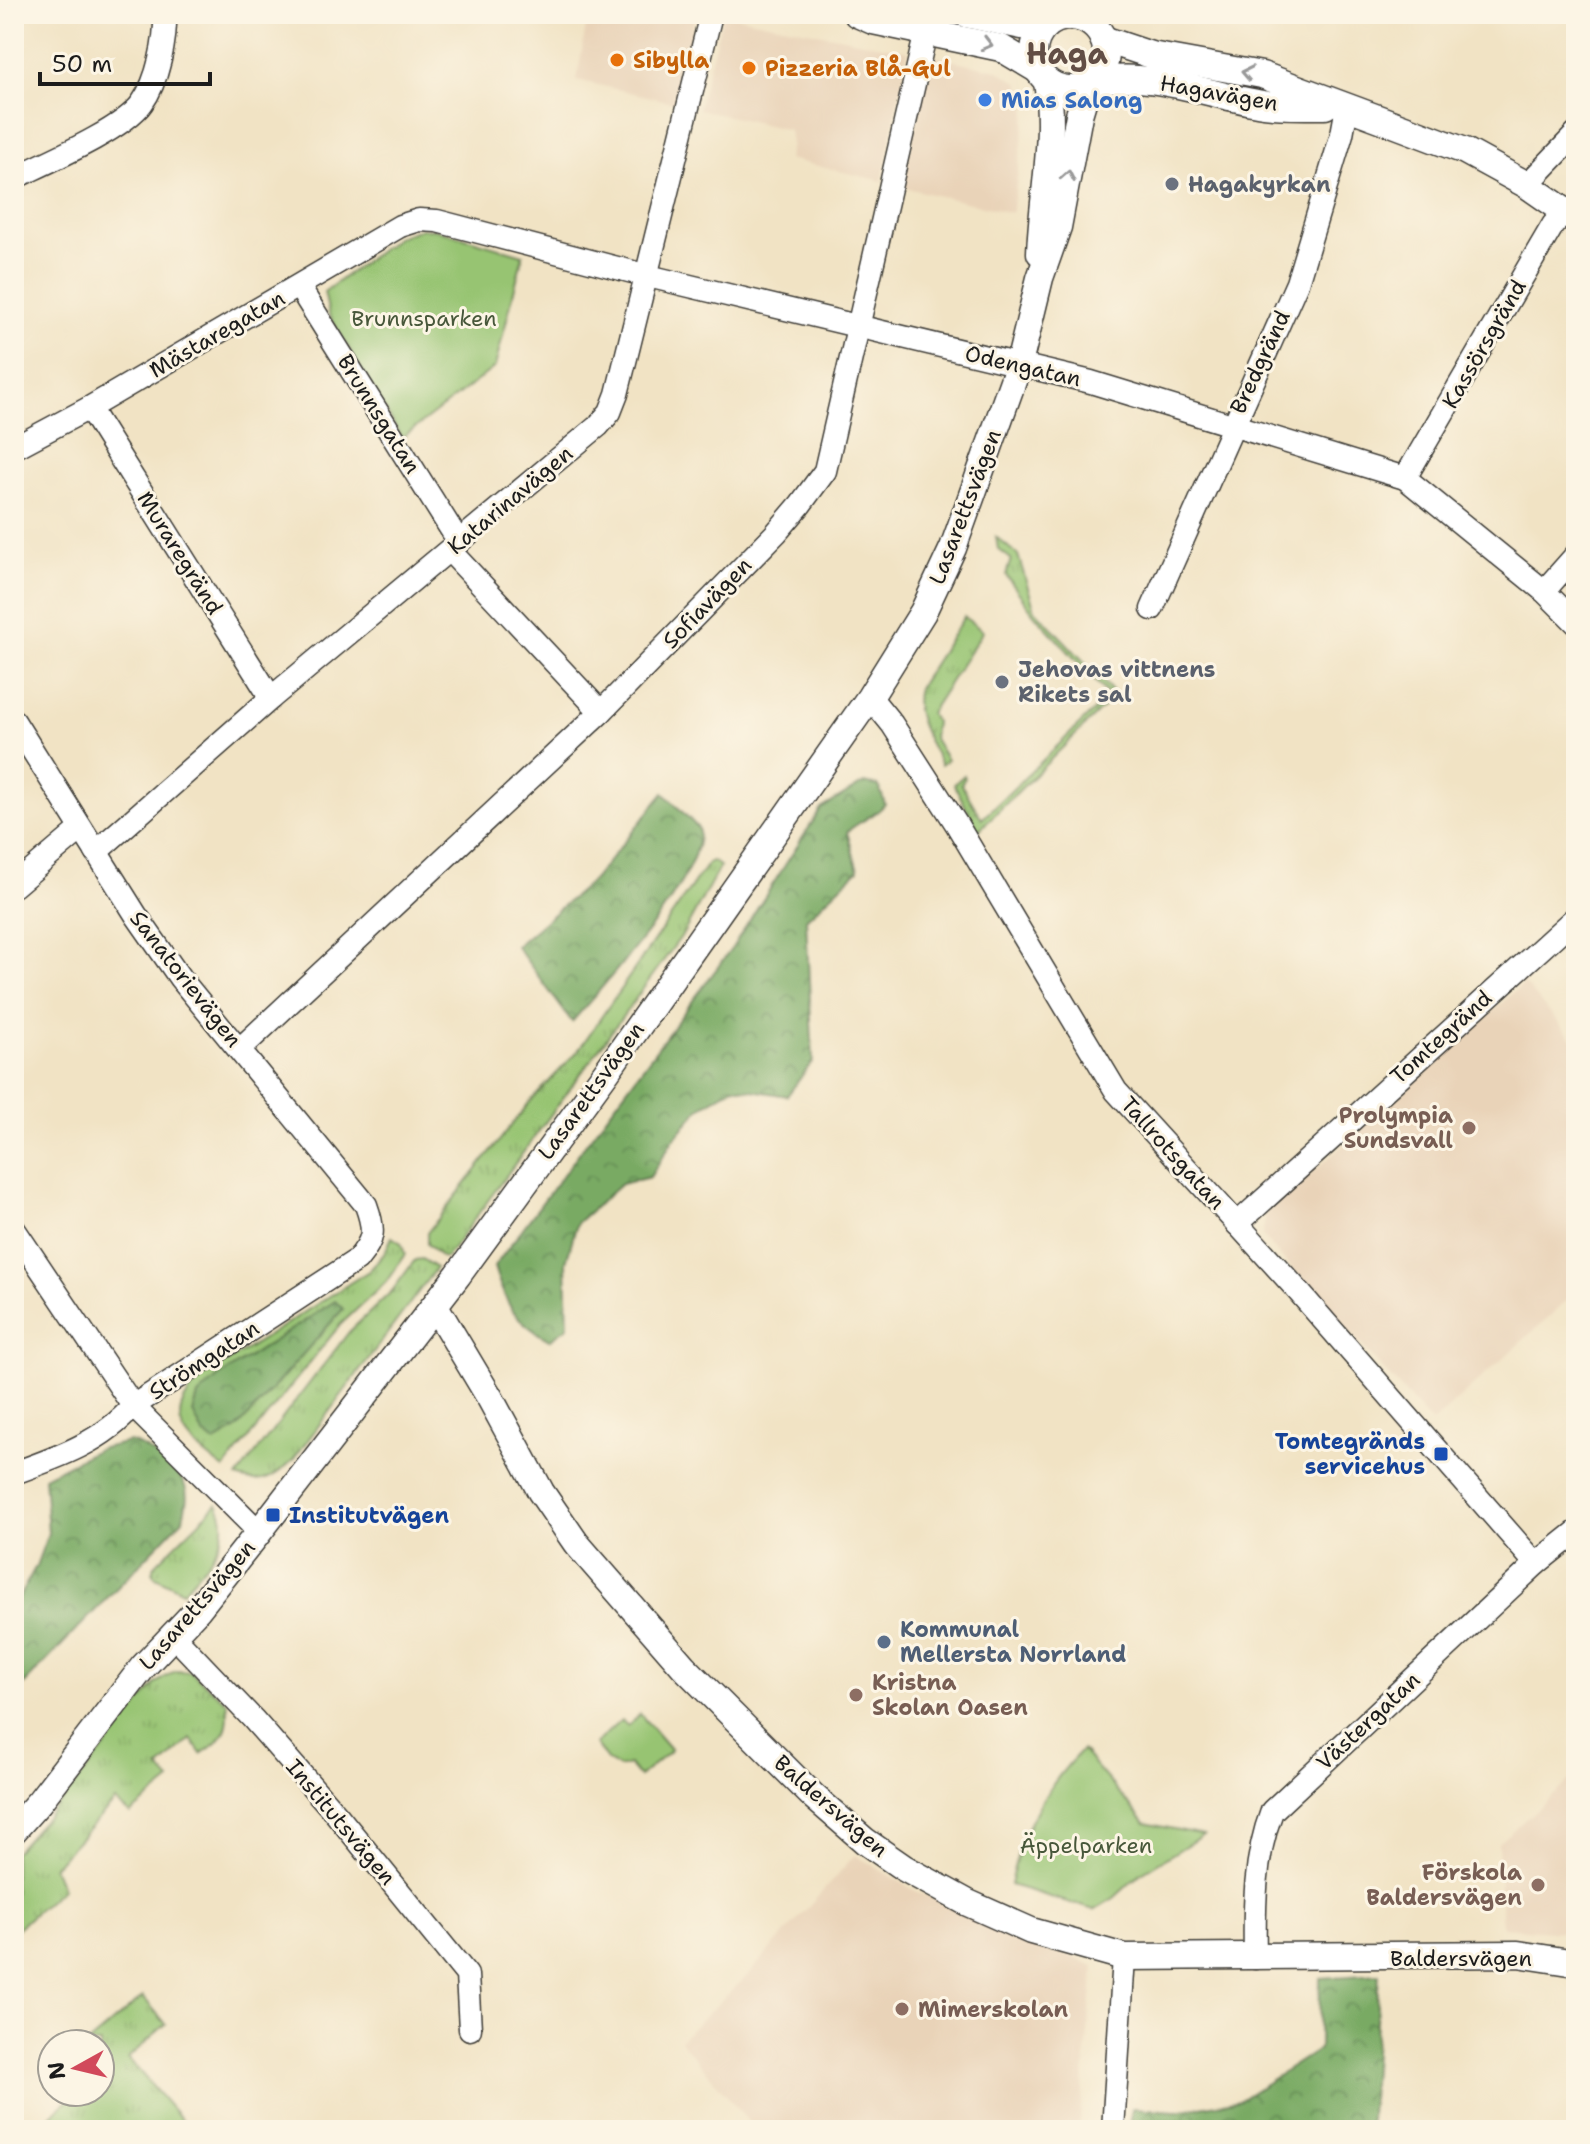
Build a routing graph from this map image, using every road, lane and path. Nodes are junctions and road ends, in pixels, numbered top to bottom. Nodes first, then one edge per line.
1 (165, 14) edge
2 (711, 14) edge
3 (857, 14) edge
4 (966, 14) edge
5 (1051, 20) edge
6 (928, 22) edge
7 (1091, 24) edge
8 (1043, 76) junction
9 (1090, 84) junction
10 (1347, 107) junction
11 (1576, 134) edge
12 (14, 178) edge
13 (1527, 185) junction
14 (1571, 215) edge
15 (419, 220) joint
16 (648, 276) junction
17 (1040, 278) junction
18 (299, 287) junction
19 (859, 326) junction
20 (1019, 364) junction
21 (89, 408) junction
22 (1232, 424) junction
23 (14, 448) edge
24 (1405, 478) junction
25 (454, 547) junction
26 (1576, 555) edge
27 (1544, 591) junction
28 (1152, 609) dead end
29 (1576, 623) edge
30 (870, 697) junction
31 (271, 698) junction
32 (601, 712) junction
33 (14, 721) edge
34 (81, 829) junction
35 (96, 852) junction
36 (14, 886) edge
37 (1576, 917) edge
38 (240, 1049) junction
39 (1237, 1224) junction
40 (373, 1225) joint
41 (14, 1229) edge
42 (435, 1306) junction
43 (133, 1406) junction
44 (14, 1473) edge
45 (259, 1532) junction
46 (1576, 1532) edge
47 (1536, 1564) junction
48 (172, 1634) junction
49 (14, 1830) edge
50 (1124, 1957) junction
51 (1255, 1958) junction
52 (1576, 1963) edge
53 (470, 2029) dead end
54 (1113, 2130) edge

1 - 12 street
2 - 16 street, Katarinavägen
3 - 6 street
4 - 5 street
5 - 7 street
5 - 8 street
6 -> 8 street
6 - 19 street, Sofiavägen
7 - 9 street
10 -> 7 street, Hagavägen
8 - 9 street
8 - 17 street, Lasarettsvägen
9 - 10 street, Hagavägen
17 -> 9 street, Lasarettsvägen
10 - 13 street, Hagavägen
10 - 22 street, Bredgränd
11 - 13 street
13 - 14 street, Hagavägen
14 - 24 street, Kassörsgränd
15 - 16 street, Odengatan
15 - 18 street, Mästaregatan
16 - 19 street, Odengatan
16 - 25 street, Katarinavägen
17 - 20 street, Lasarettsvägen
18 - 21 street, Mästaregatan
18 - 25 street, Brunnsgatan
19 - 20 street, Odengatan
19 - 32 street, Sofiavägen
20 - 22 street, Odengatan
20 - 30 street, Lasarettsvägen
21 - 23 street, Mästaregatan
21 - 31 street, Muraregränd
22 - 24 street, Odengatan
22 - 28 street, Bredgränd
24 - 27 street, Odengatan
25 - 31 street, Katarinavägen
25 - 32 street, Brunnsgatan
26 - 27 street
27 - 29 street, Odengatan
30 - 39 street, Tallrotsgatan
30 - 42 street, Lasarettsvägen
31 - 35 street, Katarinavägen
32 - 38 street, Sofiavägen
33 - 34 street, Sanatorievägen
34 - 35 street, Sanatorievägen
34 - 36 street
35 - 38 street, Sanatorievägen
37 - 39 street, Tomtegränd
38 - 40 street, Sanatorievägen
39 - 47 street, Tallrotsgatan
40 - 43 street, Strömgatan
41 - 43 street
42 - 45 street, Lasarettsvägen
42 - 50 street, Baldersvägen
43 - 44 street, Strömgatan
43 - 45 street
45 - 48 street, Lasarettsvägen
46 - 47 street, Västergatan
47 - 51 street, Västergatan
48 - 49 street, Lasarettsvägen
48 - 53 street, Institutsvägen
50 - 51 street, Baldersvägen
50 - 54 street
51 - 52 street, Baldersvägen

